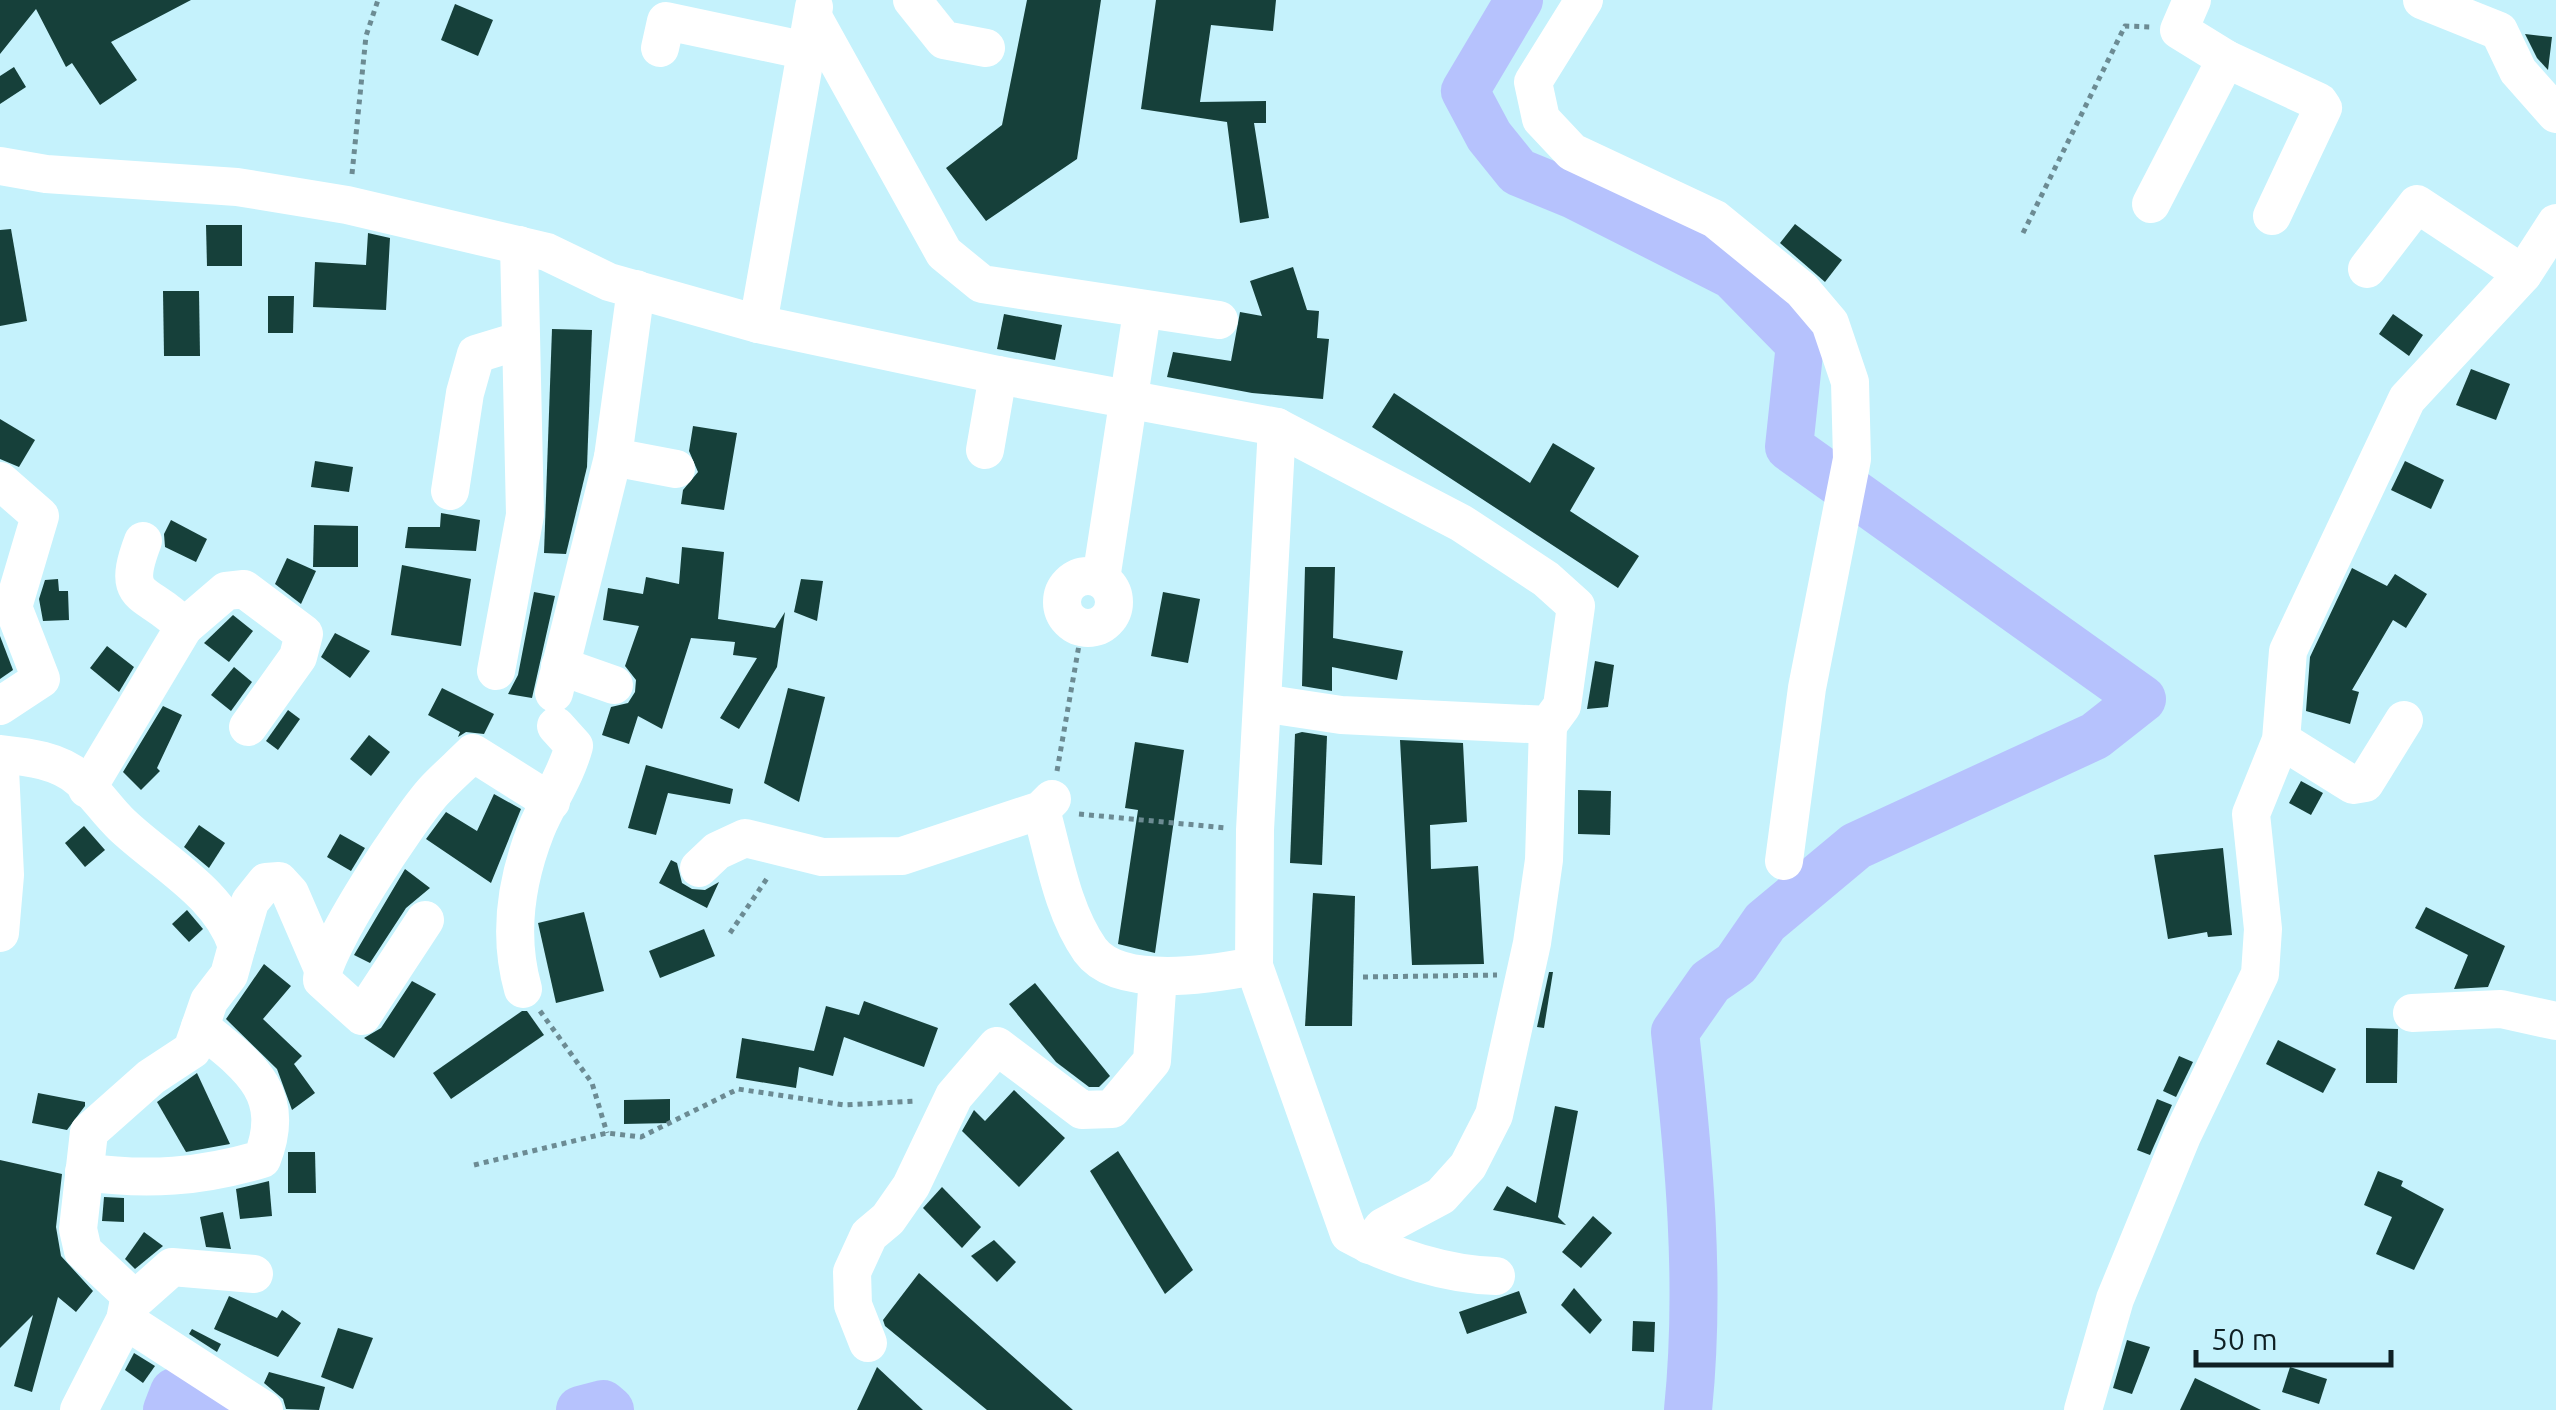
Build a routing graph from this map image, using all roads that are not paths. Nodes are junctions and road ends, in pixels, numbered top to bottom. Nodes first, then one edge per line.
1 (915, 0) edge
2 (1584, 0) edge
3 (2422, 0) edge
4 (2185, 15) edge
5 (2498, 16) edge
6 (812, 23) edge
7 (660, 48) dead end
8 (986, 48) dead end
9 (2226, 59) junction
10 (2556, 114) edge
11 (0, 166) edge
12 (2151, 204) dead end
13 (2272, 216) dead end
14 (2556, 223) edge
15 (519, 245) junction
16 (2367, 269) dead end
17 (2523, 274) junction
18 (636, 289) junction
19 (1142, 312) junction
20 (1219, 320) dead end
21 (758, 324) junction
22 (519, 340) junction
23 (998, 375) junction
24 (1130, 398) junction
25 (1277, 427) junction
26 (985, 450) dead end
27 (613, 457) junction
28 (676, 468) dead end
29 (0, 481) edge
30 (450, 491) dead end
31 (143, 542) dead end
32 (184, 628) junction
33 (1082, 628) road end
34 (496, 671) dead end
35 (614, 685) dead end
36 (557, 695) junction
37 (1262, 703) junction
38 (0, 706) edge
39 (2404, 720) dead end
40 (1548, 725) junction
41 (248, 727) dead end
42 (2281, 740) junction
43 (0, 754) edge
44 (0, 769) edge
45 (88, 789) junction
46 (550, 802) junction
47 (1784, 861) dead end
48 (699, 868) dead end
49 (425, 920) dead end
50 (0, 933) edge
51 (238, 946) junction
52 (322, 966) junction
53 (1254, 966) junction
54 (1158, 976) junction
55 (523, 988) road end
56 (2412, 1013) dead end
57 (2556, 1021) edge
58 (200, 1028) junction
59 (84, 1172) junction
60 (1370, 1245) junction
61 (254, 1274) dead end
62 (1496, 1276) dead end
63 (126, 1313) junction
64 (868, 1343) dead end
65 (79, 1410) edge
66 (264, 1410) edge
67 (2082, 1410) edge

1 - 8 street
2 - 47 street
3 - 5 street
4 - 9 street
5 - 10 street
6 - 7 street
6 - 19 street
6 - 21 street
9 - 12 street
9 - 13 street
11 - 15 street
14 - 17 street
15 - 18 street
15 - 22 street
16 - 17 street
17 - 42 street
18 - 21 street
18 - 27 street
19 - 20 street
19 - 24 street
21 - 23 street
22 - 30 street
22 - 34 street
23 - 24 street
23 - 26 street
24 - 25 street
24 - 33 street
25 - 37 street
25 - 40 street
27 - 28 street
27 - 36 street
29 - 38 street
31 - 32 street
32 - 41 street
32 - 45 street
35 - 36 street
36 - 46 street
37 - 40 street
37 - 53 street
39 - 42 street
40 - 60 street
42 - 67 street
43 - 45 street
44 - 50 street
45 - 51 street
46 - 52 street
46 - 55 street
48 - 54 street
49 - 52 street
51 - 52 street
51 - 58 street
53 - 54 street
53 - 60 street
54 - 64 street
56 - 57 street
58 - 59 street
58 - 59 street
59 - 63 street
60 - 62 street
61 - 63 street
63 - 65 street
63 - 66 street

